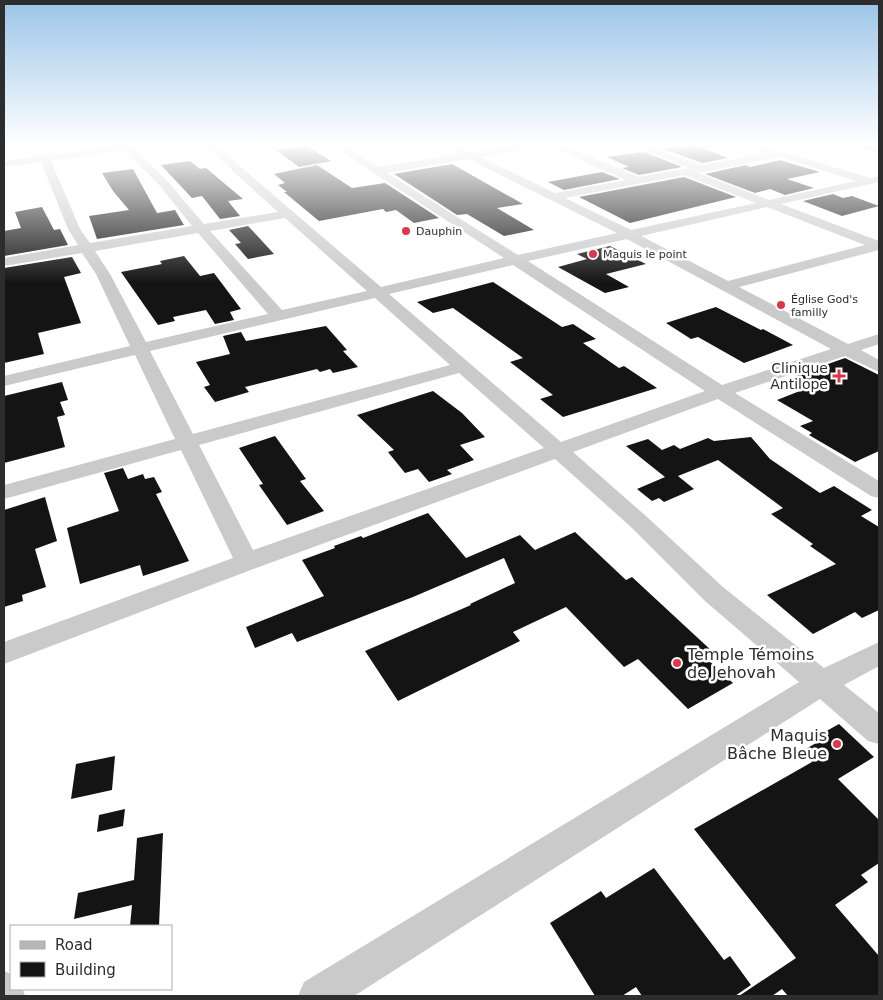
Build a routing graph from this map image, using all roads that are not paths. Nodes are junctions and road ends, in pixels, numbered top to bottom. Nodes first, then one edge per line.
1 (58, 190) edge
2 (169, 190) edge
3 (260, 190) edge
4 (406, 190) edge
5 (539, 190) edge
6 (592, 190) edge
7 (733, 190) edge
8 (831, 190) edge
9 (554, 197) junction
10 (767, 202) junction
11 (288, 214) junction
12 (201, 229) junction
13 (628, 234) junction
14 (879, 246) edge
15 (87, 248) junction
16 (515, 260) junction
17 (4, 262) edge
18 (726, 286) junction
19 (378, 293) junction
20 (278, 316) junction
21 (879, 339) edge
22 (140, 349) junction
23 (847, 350) junction
24 (462, 367) junction
25 (879, 367) edge
26 (4, 381) edge
27 (721, 393) junction
28 (187, 443) junction
29 (559, 452) junction
30 (879, 491) edge
31 (4, 492) edge
32 (247, 562) junction
33 (4, 652) edge
34 (879, 653) edge
35 (820, 684) junction
36 (879, 731) edge
37 (4, 991) edge
38 (4, 996) edge
39 (318, 996) edge

1 - 15 street
2 - 12 street
3 - 11 street
4 - 16 street
5 - 9 street
6 - 9 street
7 - 10 street
8 - 10 street
9 - 13 street
10 - 13 street
10 - 14 street
11 - 12 street
11 - 19 street
12 - 15 street
12 - 20 street
13 - 16 street
13 - 18 street
14 - 18 street
15 - 17 street
15 - 22 street
16 - 19 street
16 - 27 street
18 - 23 street
19 - 20 street
19 - 24 street
20 - 22 street
21 - 23 street
22 - 26 street
22 - 28 street
23 - 25 street
23 - 27 street
24 - 28 street
24 - 29 street
27 - 29 street
27 - 30 street
28 - 31 street
28 - 32 street
29 - 32 street
29 - 35 street
32 - 33 street
34 - 35 street
35 - 36 street
35 - 39 street
37 - 38 street

